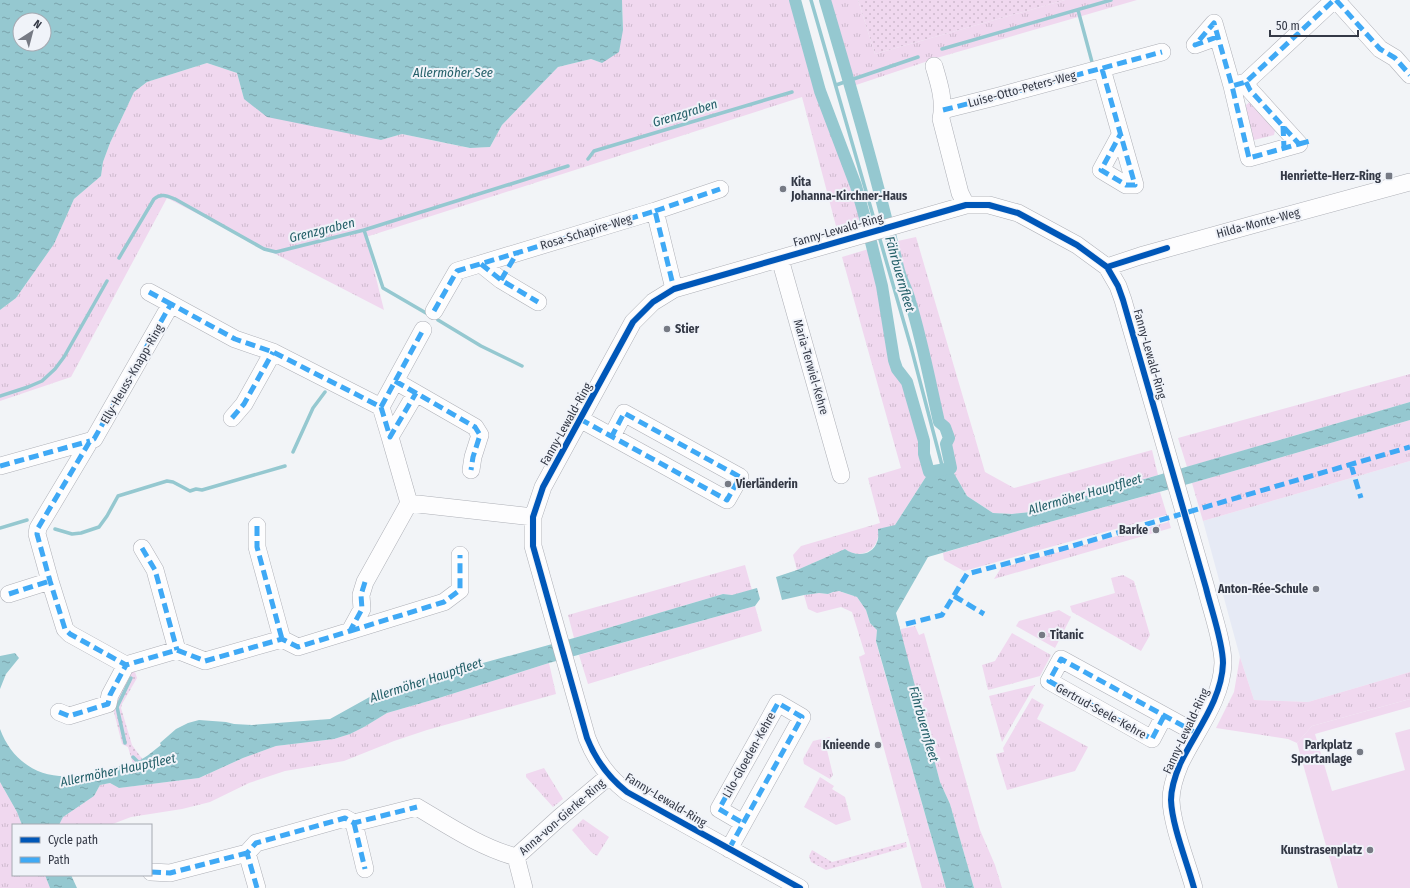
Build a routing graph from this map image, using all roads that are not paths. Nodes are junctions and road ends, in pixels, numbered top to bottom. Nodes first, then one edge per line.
1 (1335, 0) edge
2 (1217, 37) dead end
3 (1162, 52) dead end
4 (934, 66) dead end
5 (1102, 69) junction
6 (1410, 75) edge
7 (1239, 84) junction
8 (943, 110) junction
9 (1120, 136) dead end
10 (1410, 182) edge
11 (720, 190) dead end
12 (966, 205) junction
13 (655, 211) junction
14 (517, 253) junction
15 (780, 259) junction
16 (481, 264) junction
17 (1107, 267) junction
18 (502, 280) junction
19 (674, 289) junction
20 (149, 292) dead end
21 (538, 302) dead end
22 (171, 304) junction
23 (434, 311) dead end
24 (423, 330) dead end
25 (273, 352) junction
26 (396, 381) junction
27 (416, 392) junction
28 (381, 407) junction
29 (232, 418) dead end
30 (580, 419) junction
31 (612, 436) junction
32 (390, 437) junction
33 (90, 441) junction
34 (0, 466) edge
35 (472, 470) dead end
36 (841, 475) dead end
37 (409, 503) junction
38 (533, 517) junction
39 (257, 526) dead end
40 (142, 548) dead end
41 (460, 555) dead end
42 (50, 581) junction
43 (9, 594) dead end
44 (350, 631) junction
45 (282, 639) junction
46 (177, 650) junction
47 (126, 665) junction
48 (59, 712) dead end
49 (1164, 716) junction
50 (1196, 733) junction
51 (609, 776) junction
52 (354, 823) junction
53 (743, 823) junction
54 (728, 849) junction
55 (247, 853) junction
56 (516, 857) junction
57 (365, 869) dead end
58 (152, 872) edge
59 (257, 888) edge
60 (524, 888) edge
61 (800, 888) edge
62 (1194, 888) edge

1 - 6 street
1 - 7 street
2 - 7 street
3 - 5 street, Luise-Otto-Peters-Weg
4 - 8 street
5 - 8 street, Luise-Otto-Peters-Weg
5 - 9 street
7 - 7 street
8 - 12 street
10 - 17 street, Hilda-Monte-Weg
11 - 13 street, Rosa-Schapire-Weg
12 - 15 street, Fanny-Lewald-Ring
12 - 17 street, Fanny-Lewald-Ring
13 - 14 street, Rosa-Schapire-Weg
13 - 19 street
14 - 16 street, Rosa-Schapire-Weg
14 - 18 street
15 - 19 street, Fanny-Lewald-Ring
15 - 36 street, Maria-Terwiel-Kehre
16 - 18 street
16 - 23 street, Rosa-Schapire-Weg
17 - 50 street, Fanny-Lewald-Ring
18 - 21 street
19 - 30 street, Fanny-Lewald-Ring
20 - 22 street
22 - 25 street
22 - 33 street, Elly-Heuss-Knapp-Ring
24 - 26 street
25 - 28 street
25 - 29 street
26 - 27 street
26 - 28 street
27 - 32 street
27 - 35 street
28 - 32 street
30 - 31 street
30 - 38 street, Fanny-Lewald-Ring
31 - 31 street
32 - 37 street
33 - 34 street
33 - 42 street, Elly-Heuss-Knapp-Ring
37 - 38 street
37 - 44 street
38 - 51 street, Fanny-Lewald-Ring
39 - 45 street
40 - 46 street
41 - 44 street
42 - 43 street
42 - 47 street, Elly-Heuss-Knapp-Ring
44 - 45 street
45 - 46 street
46 - 47 street
47 - 48 street
49 - 49 street, Gertrud-Seele-Kehre
49 - 50 street, Gertrud-Seele-Kehre
50 - 62 street, Fanny-Lewald-Ring
51 - 54 street, Fanny-Lewald-Ring
51 - 56 street, Anna-von-Gierke-Ring
52 - 55 street, Anna-von-Gierke-Ring
52 - 56 street, Anna-von-Gierke-Ring
52 - 57 street
53 - 53 street, Lilo-Gloeden-Kehre
53 - 54 street, Lilo-Gloeden-Kehre
54 - 61 street, Fanny-Lewald-Ring
55 - 58 street, Anna-von-Gierke-Ring
55 - 59 street
56 - 60 street, Anna-von-Gierke-Ring

